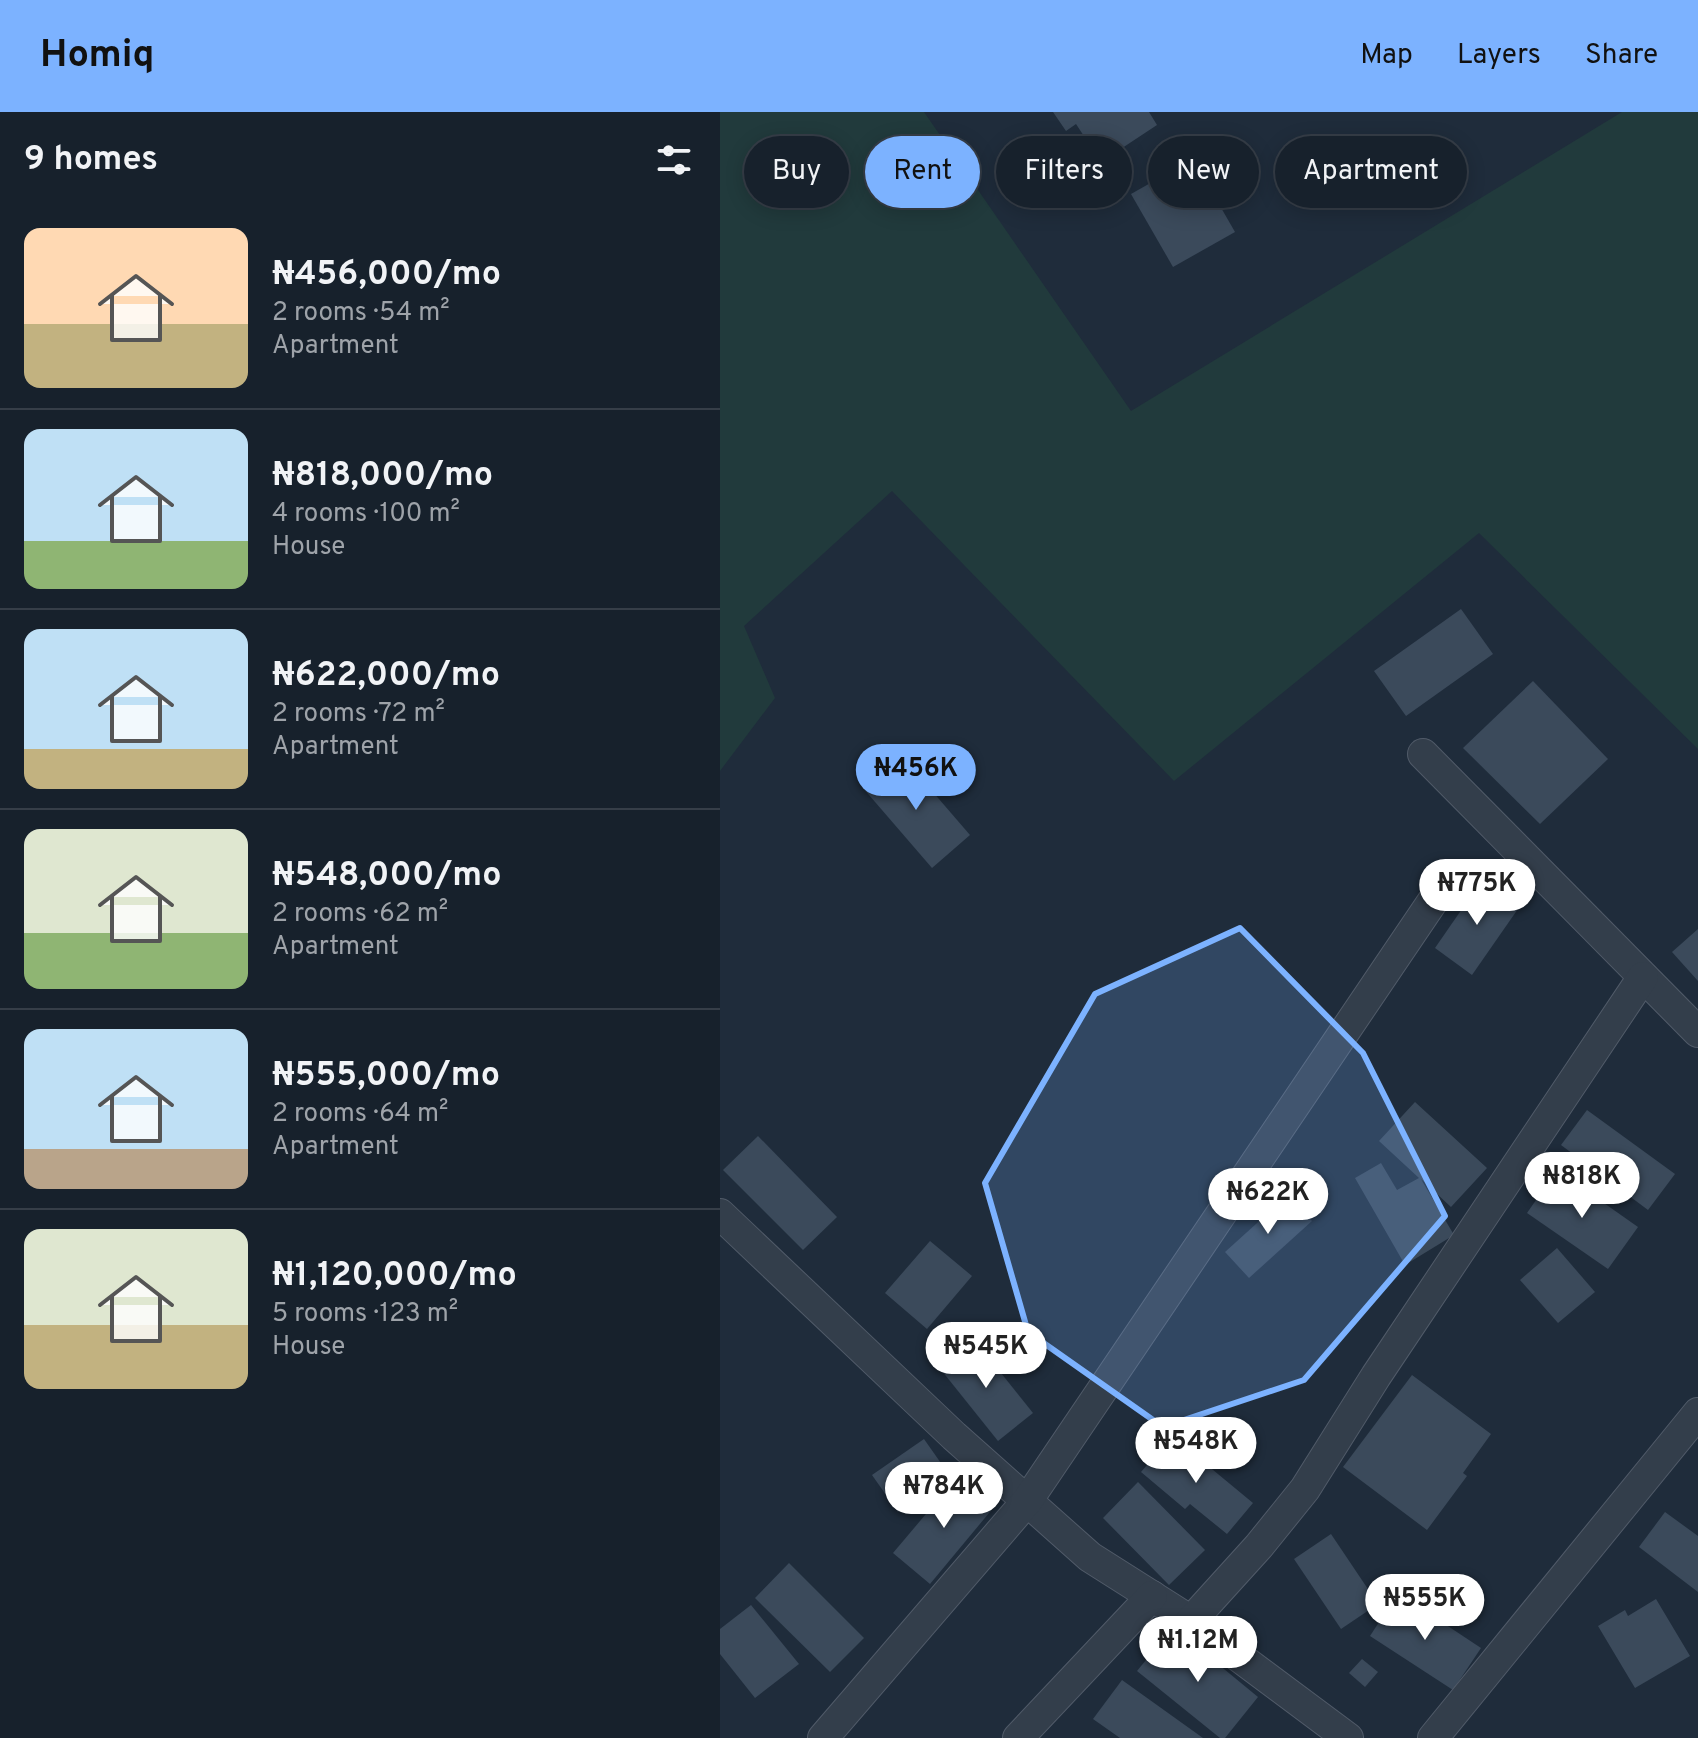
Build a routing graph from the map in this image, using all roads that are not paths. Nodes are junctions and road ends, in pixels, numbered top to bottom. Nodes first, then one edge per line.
1 (1423, 754) dead end
2 (1443, 886) dead end
3 (1643, 977) junction
4 (1698, 1032) edge
5 (720, 1214) edge
6 (1698, 1413) edge
7 (1027, 1501) junction
8 (1152, 1596) junction
9 (1191, 1621) junction
10 (823, 1738) edge
11 (1018, 1738) edge
12 (1348, 1738) edge
13 (1433, 1738) edge

1 - 3 street
2 - 7 street
3 - 4 street
3 - 9 street
5 - 7 street
6 - 13 street
7 - 8 street
7 - 10 street
8 - 9 street
8 - 11 street
9 - 12 street

